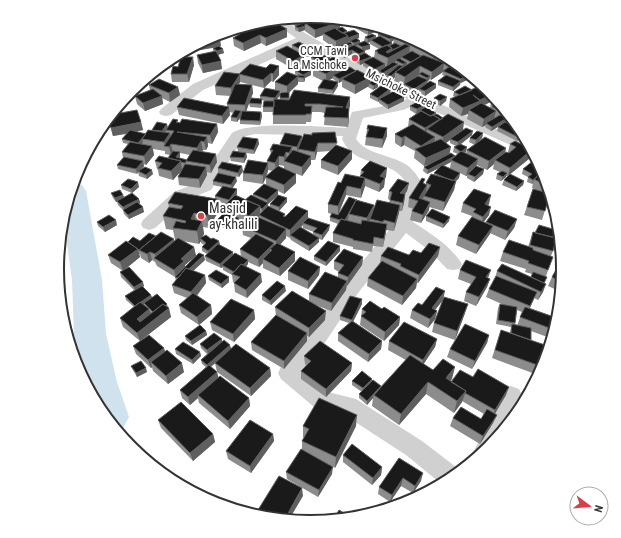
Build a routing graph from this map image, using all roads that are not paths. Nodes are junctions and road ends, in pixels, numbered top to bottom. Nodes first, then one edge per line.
1 (283, 25) edge
2 (305, 40) junction
3 (419, 99) junction
4 (166, 112) dead end
5 (352, 132) junction
6 (524, 146) edge
7 (149, 224) dead end
8 (404, 224) junction
9 (453, 264) dead end
10 (510, 395) edge
11 (493, 433) edge
12 (447, 474) edge

1 - 2 street, Msichoke Street
2 - 3 street, Msichoke Street
2 - 4 street
3 - 5 street
3 - 6 street, Msichoke Street
5 - 7 street
5 - 8 street
8 - 9 street
8 - 12 street
10 - 11 street

